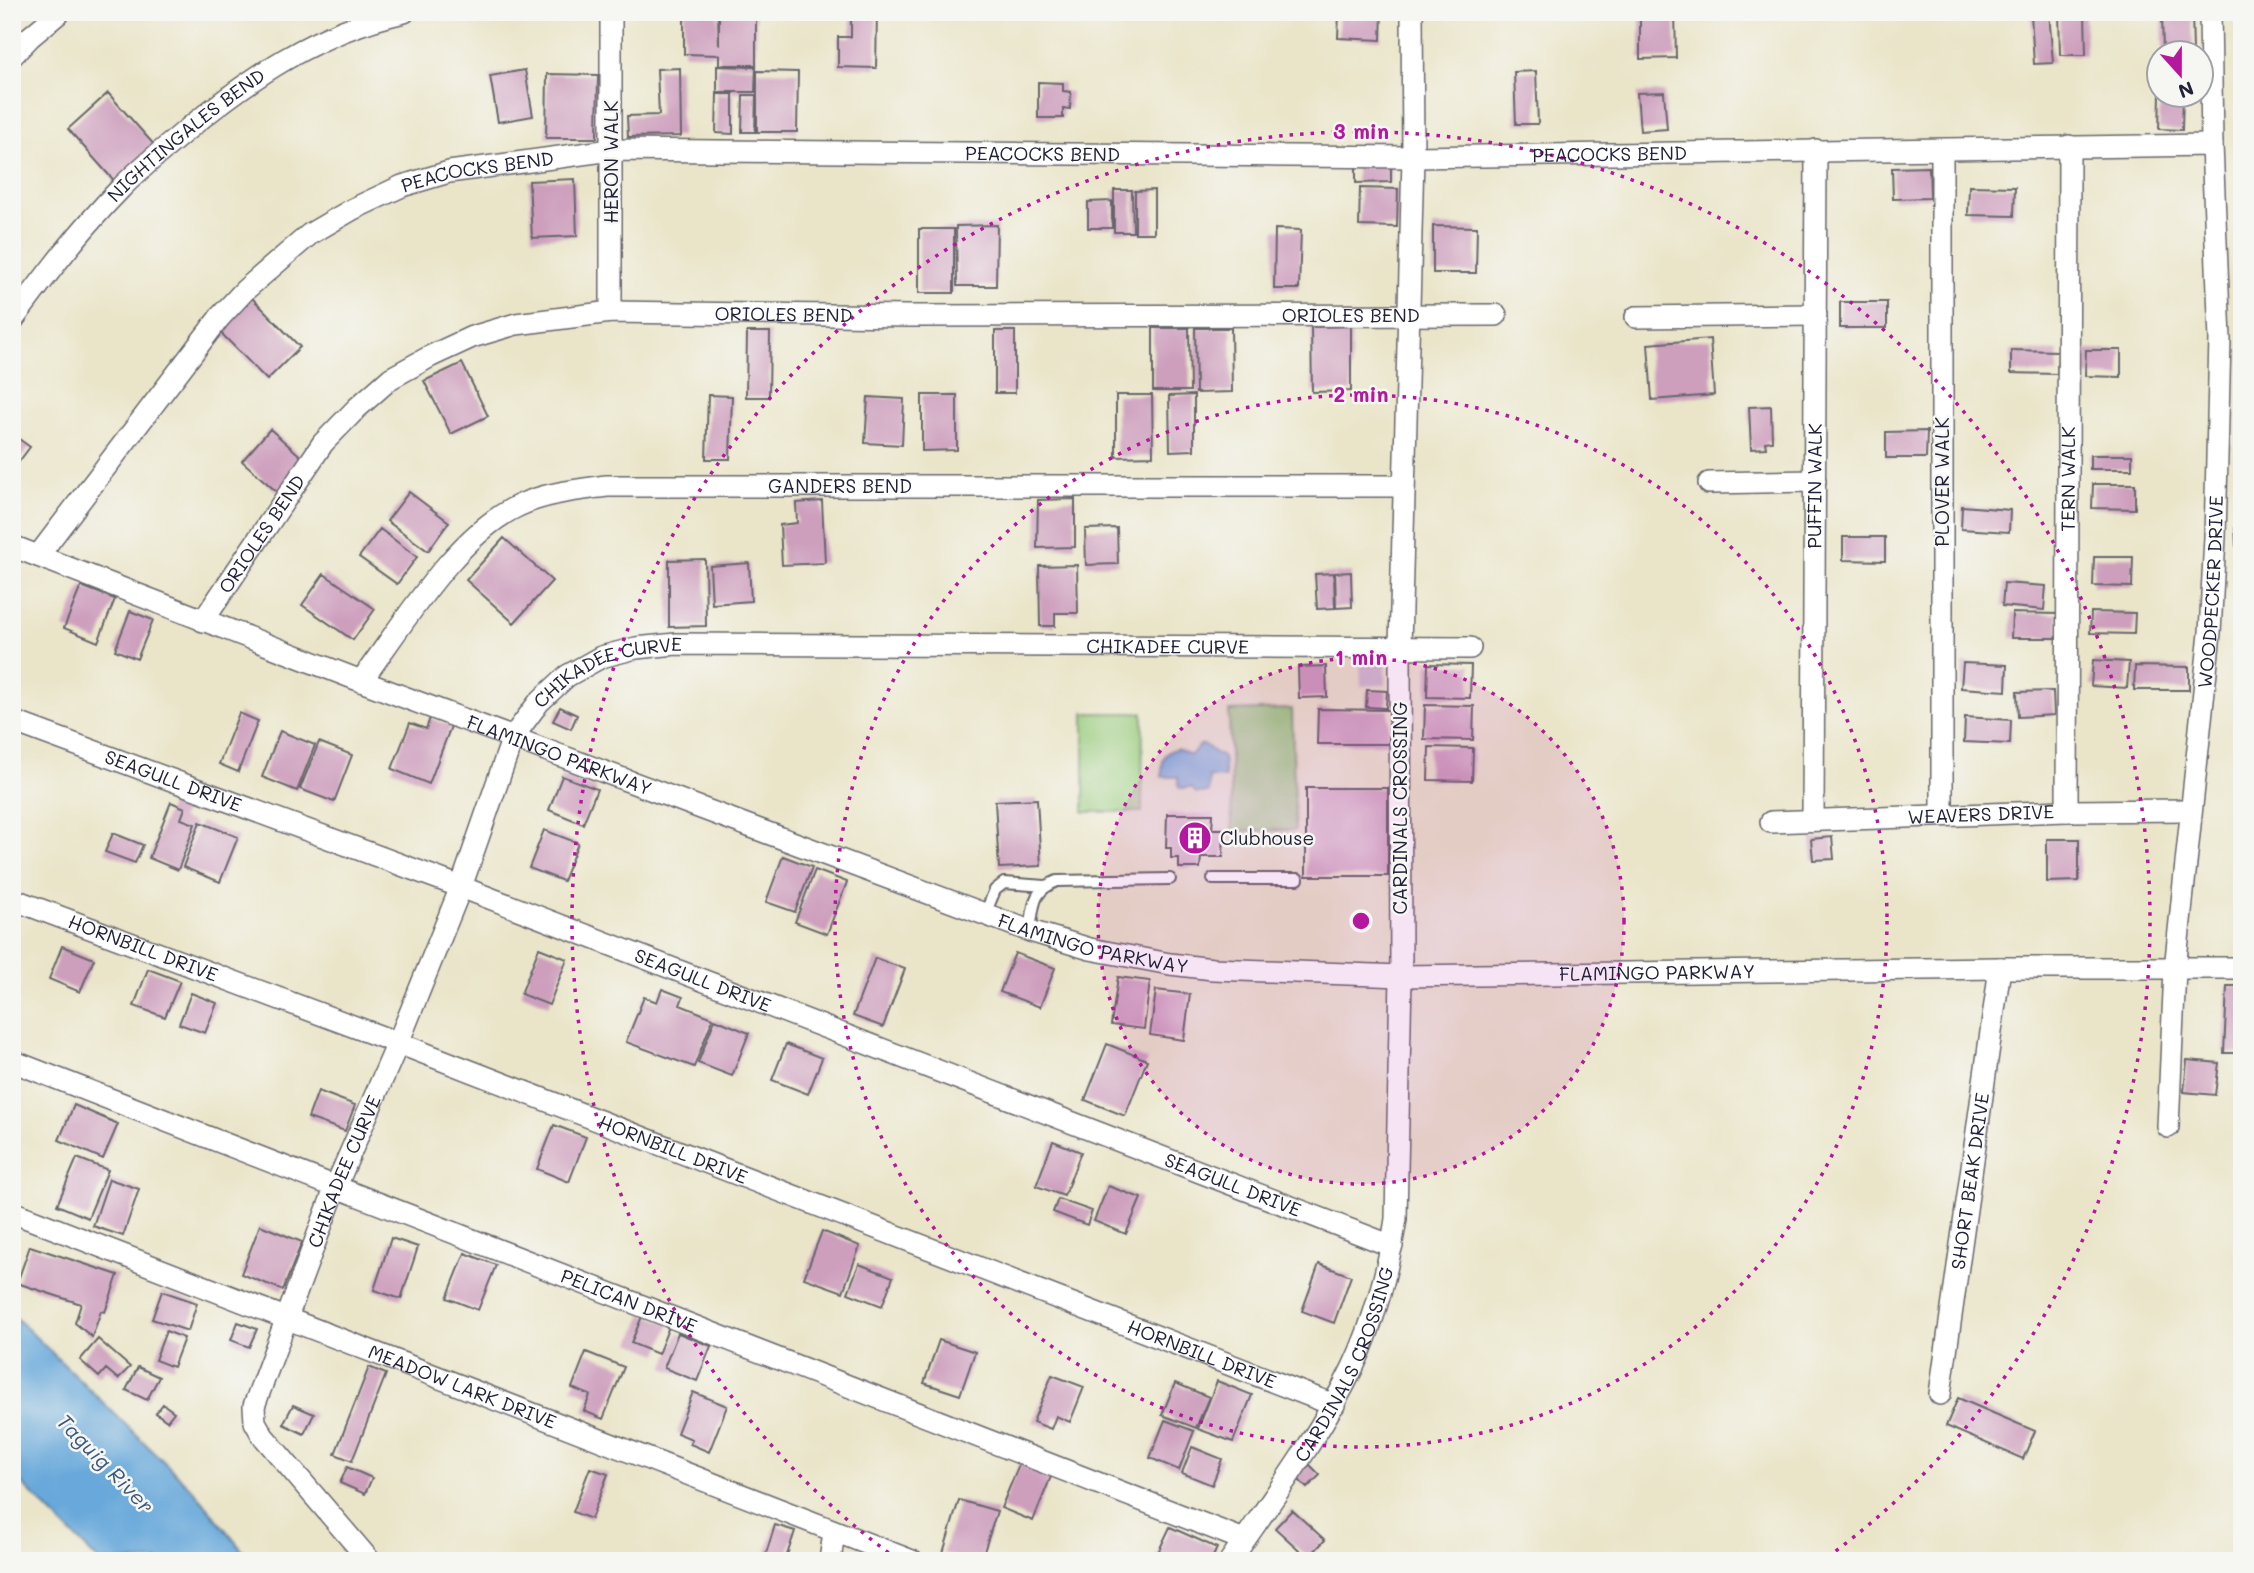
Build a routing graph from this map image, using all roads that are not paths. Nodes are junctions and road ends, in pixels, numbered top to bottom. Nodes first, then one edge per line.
1 (60, 12) edge
2 (404, 12) edge
3 (611, 12) edge
4 (1412, 12) edge
5 (2210, 12) edge
6 (12, 55) edge
7 (2212, 145) junction
8 (2068, 146) junction
9 (611, 150) junction
10 (1816, 150) junction
11 (1942, 150) junction
12 (1413, 157) junction
13 (611, 312) junction
14 (1408, 314) junction
15 (1496, 315) dead end
16 (1816, 315) junction
17 (1636, 317) dead end
18 (12, 321) edge
19 (1815, 481) junction
20 (1709, 483) dead end
21 (1403, 486) junction
22 (12, 546) edge
23 (38, 556) junction
24 (203, 621) junction
25 (1400, 646) junction
26 (1470, 648) dead end
27 (361, 681) junction
28 (12, 721) edge
29 (513, 737) junction
30 (2067, 810) junction
31 (2190, 810) junction
32 (1942, 814) junction
33 (1813, 820) junction
34 (1771, 821) dead end
35 (1170, 879) dead end
36 (1213, 879) dead end
37 (1298, 879) dead end
38 (1045, 886) junction
39 (461, 887) junction
40 (12, 899) edge
41 (985, 914) junction
42 (1030, 931) junction
43 (2000, 968) junction
44 (2242, 968) edge
45 (2175, 969) junction
46 (1401, 976) junction
47 (398, 1043) junction
48 (12, 1061) edge
49 (2168, 1127) dead end
50 (336, 1186) junction
51 (12, 1212) edge
52 (1392, 1246) junction
53 (286, 1318) junction
54 (1940, 1394) dead end
55 (1334, 1405) junction
56 (834, 1532) junction
57 (1244, 1540) junction
58 (370, 1561) edge
59 (830, 1561) edge
60 (912, 1561) edge
61 (1230, 1561) edge

1 - 6 street
2 - 18 street, NIGHTINGALES BEND
3 - 9 street, HERON WALK
4 - 12 street, CARDINALS CROSSING
5 - 7 street, WOODPECKER DRIVE
7 - 8 street, PEACOCKS BEND
7 - 31 street, WOODPECKER DRIVE
8 - 11 street, PEACOCKS BEND
8 - 30 street, TERN WALK
9 - 12 street, PEACOCKS BEND
9 - 13 street, HERON WALK
9 - 23 street, PEACOCKS BEND
10 - 11 street, PEACOCKS BEND
10 - 12 street, PEACOCKS BEND
10 - 16 street, PUFFIN WALK
11 - 32 street, PLOVER WALK
12 - 14 street, CARDINALS CROSSING
13 - 14 street, ORIOLES BEND
13 - 24 street, ORIOLES BEND
14 - 15 street, ORIOLES BEND
14 - 21 street, CARDINALS CROSSING
16 - 17 street
16 - 19 street, PUFFIN WALK
19 - 20 street
19 - 33 street, PUFFIN WALK
21 - 25 street, CARDINALS CROSSING
21 - 27 street, GANDERS BEND
22 - 23 street, FLAMINGO PARKWAY
23 - 24 street, FLAMINGO PARKWAY
24 - 27 street, FLAMINGO PARKWAY
25 - 26 street, CHIKADEE CURVE
25 - 29 street, CHIKADEE CURVE
25 - 46 street, CARDINALS CROSSING
27 - 29 street, FLAMINGO PARKWAY
28 - 39 street, SEAGULL DRIVE
29 - 39 street, CHIKADEE CURVE
29 - 41 street, FLAMINGO PARKWAY
30 - 31 street, WEAVERS DRIVE
30 - 32 street, WEAVERS DRIVE
31 - 45 street, WOODPECKER DRIVE
32 - 33 street, WEAVERS DRIVE
33 - 34 street, WEAVERS DRIVE
35 - 38 lane
36 - 37 lane
38 - 41 lane
38 - 42 lane
39 - 47 street, CHIKADEE CURVE
39 - 52 street, SEAGULL DRIVE
40 - 47 street, HORNBILL DRIVE
41 - 42 street, FLAMINGO PARKWAY
42 - 46 street, FLAMINGO PARKWAY
43 - 45 street, FLAMINGO PARKWAY
43 - 46 street, FLAMINGO PARKWAY
43 - 54 street, SHORT BEAK DRIVE
44 - 45 street, FLAMINGO PARKWAY
45 - 49 street, WOODPECKER DRIVE
46 - 52 street, CARDINALS CROSSING
47 - 50 street, CHIKADEE CURVE
47 - 55 street, HORNBILL DRIVE
48 - 50 street, PELICAN DRIVE
50 - 53 street, CHIKADEE CURVE
50 - 57 street, PELICAN DRIVE
51 - 53 street, MEADOW LARK DRIVE
52 - 55 street, CARDINALS CROSSING
53 - 56 street, MEADOW LARK DRIVE
53 - 58 street, CHIKADEE CURVE
55 - 57 street, CARDINALS CROSSING
56 - 59 street
56 - 60 street, MEADOW LARK DRIVE
57 - 61 street, CARDINALS CROSSING

